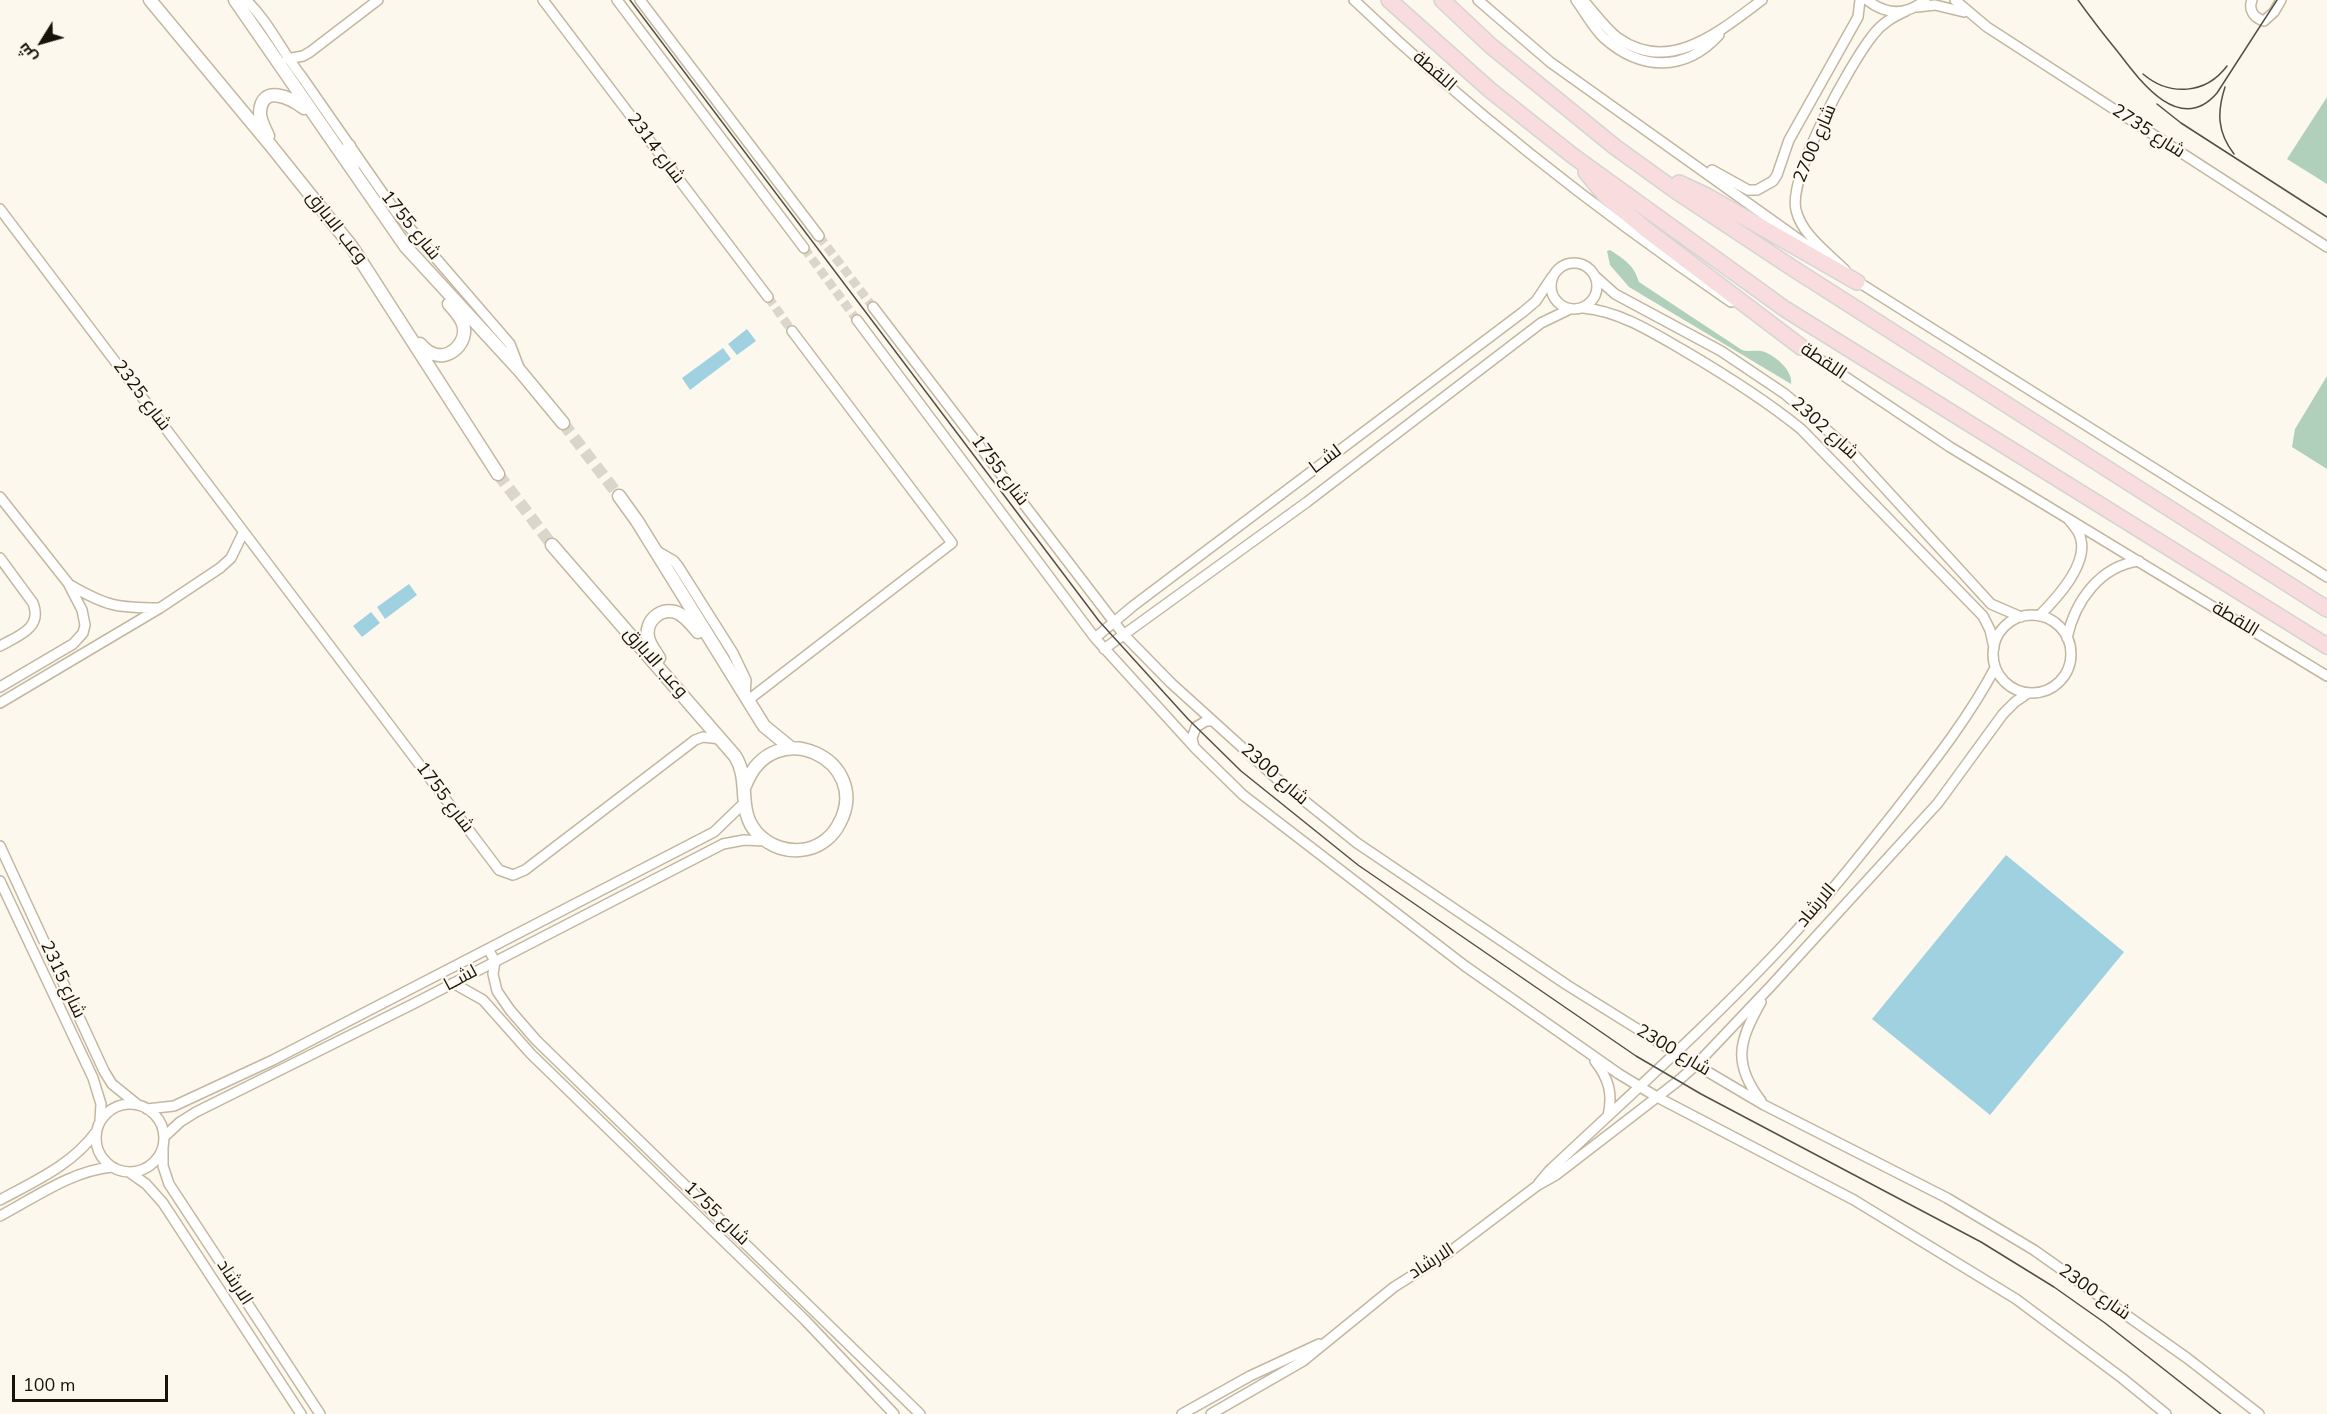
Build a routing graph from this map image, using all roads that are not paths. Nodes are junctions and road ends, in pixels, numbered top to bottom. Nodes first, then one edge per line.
1 (150, 0) edge
2 (235, 0) edge
3 (246, 0) edge
4 (378, 0) edge
5 (543, 0) edge
6 (617, 0) edge
7 (640, 0) edge
8 (1354, 0) edge
9 (1389, 0) edge
10 (1442, 0) edge
11 (1478, 0) edge
12 (1576, 0) edge
13 (1584, 0) edge
14 (1762, 0) edge
15 (1860, 0) edge
16 (1867, 0) edge
17 (1925, 0) edge
18 (1955, 0) edge
19 (2252, 0) edge
20 (2281, 0) edge
21 (1917, 7) junction
22 (1906, 12) junction
23 (1970, 15) junction
24 (1724, 29) junction
25 (310, 51) junction
26 (287, 59) junction
27 (302, 77) junction
28 (312, 114) junction
29 (1665, 144) junction
30 (349, 146) junction
31 (272, 147) junction
32 (1573, 156) junction
33 (1642, 166) junction
34 (355, 176) junction
35 (0, 209) edge
36 (819, 236) tunnel mouth
37 (2327, 247) edge
38 (804, 248) tunnel mouth
39 (419, 263) junction
40 (1552, 277) junction
41 (1596, 277) junction
42 (1857, 282) junction
43 (768, 297) tunnel mouth
44 (873, 307) tunnel mouth
45 (1583, 308) junction
46 (1570, 309) junction
47 (857, 320) tunnel mouth
48 (405, 327) junction
49 (792, 331) tunnel mouth
50 (1801, 347) junction
51 (520, 371) junction
52 (563, 423) tunnel mouth
53 (498, 474) tunnel mouth
54 (619, 496) tunnel mouth
55 (0, 497) edge
56 (2066, 516) junction
57 (243, 532) junction
58 (552, 545) tunnel mouth
59 (654, 550) junction
60 (0, 558) edge
61 (2139, 561) junction
62 (2327, 577) edge
63 (68, 584) junction
64 (160, 608) junction
65 (2327, 609) edge
66 (2039, 616) junction
67 (2021, 617) junction
68 (1114, 621) junction
69 (1124, 634) junction
70 (1095, 638) junction
71 (2067, 638) junction
72 (0, 646) edge
73 (2327, 646) edge
74 (1994, 648) junction
75 (1104, 649) junction
76 (719, 655) junction
77 (1995, 668) junction
78 (2327, 676) edge
79 (746, 680) junction
80 (772, 682) junction
81 (0, 687) edge
82 (678, 688) junction
83 (2028, 693) junction
84 (746, 699) junction
85 (0, 703) edge
86 (698, 716) junction
87 (1212, 721) junction
88 (695, 740) junction
89 (723, 740) junction
90 (791, 748) junction
91 (1196, 749) junction
92 (745, 786) junction
93 (744, 803) junction
94 (766, 841) junction
95 (0, 846) edge
96 (0, 881) edge
97 (488, 949) junction
98 (495, 961) junction
99 (453, 984) junction
100 (1770, 987) junction
101 (1676, 1053) junction
102 (1590, 1054) junction
103 (1696, 1065) junction
104 (1641, 1087) junction
105 (1658, 1097) junction
106 (138, 1105) junction
107 (1764, 1106) junction
108 (147, 1109) junction
109 (1608, 1116) junction
110 (100, 1121) junction
111 (96, 1132) junction
112 (163, 1142) junction
113 (112, 1167) junction
114 (129, 1172) junction
115 (1538, 1185) junction
116 (0, 1200) edge
117 (0, 1216) edge
118 (1327, 1341) junction
119 (301, 1414) edge
120 (320, 1414) edge
121 (894, 1414) edge
122 (920, 1414) edge
123 (1182, 1414) edge
124 (1211, 1414) edge
125 (2166, 1414) edge
126 (2259, 1414) edge

1 - 31 street, وعب الابارق
2 - 28 street
3 - 26 street, شارع 1755
4 - 25 street
5 - 43 street, شارع 2314
6 - 38 street
7 - 36 street
8 - 50 street, اللقطة
9 - 32 main road, اللقطة
10 - 33 main road
11 - 29 street
12 - 24 street
13 - 24 street
14 - 24 street
15 - 29 street, شارع 2700
16 - 22 street
17 - 21 street
18 - 23 street, شارع 2735
19 - 20 street
21 - 22 street, شارع 2700
21 - 23 street, شارع 2735
22 - 42 street, شارع 2700
23 - 37 street, شارع 2735
25 - 26 street
25 - 27 street
26 - 27 street, شارع 1755
27 - 30 street, شارع 1755
28 - 31 street
28 - 34 street
29 - 42 street
30 - 34 street
30 - 51 street, شارع 1755
31 - 48 street, وعب الابارق
32 - 50 main road
32 - 73 main road, اللقطة
33 - 42 main road
33 - 65 main road
34 - 39 street
35 - 57 street, شارع 2325
39 - 48 street
39 - 51 street
40 - 41 street
40 - 46 street
40 - 68 street, لشــا
41 - 45 street
41 - 67 street, شارع 2302
42 - 62 street
44 - 68 street, شارع 1755
45 - 46 street
45 - 74 street, شارع 2302
46 - 69 street, لشــا
47 - 70 street, شارع 1755
48 - 53 street, وعب الابارق
49 - 80 street
50 - 56 street, اللقطة
51 - 52 street
54 - 59 street
55 - 63 street
56 - 61 street, اللقطة
56 - 66 street
57 - 64 street
57 - 88 street, شارع 1755
58 - 82 street, وعب الابارق
59 - 76 street
59 - 79 street
60 - 72 street
61 - 71 street
61 - 78 street, اللقطة
63 - 64 street
63 - 81 street
64 - 85 street
66 - 67 street
66 - 71 street
67 - 74 street
68 - 69 street, شارع 1755
68 - 70 street, لشــا
69 - 75 street, لشــا
69 - 87 street, شارع 2300
70 - 75 street, شارع 1755
71 - 83 street
74 - 77 street
75 - 91 street, شارع 2300
76 - 82 street
76 - 84 street
77 - 83 street
77 - 101 street, الارشاد
79 - 80 street
79 - 84 street
80 - 84 street
82 - 86 street, وعب الابارق
83 - 100 street, الارشاد
84 - 90 street
86 - 88 street
86 - 89 street, وعب الابارق
87 - 91 street
87 - 101 street, شارع 2300
88 - 89 street
89 - 92 street, وعب الابارق
90 - 92 street
90 - 94 street
91 - 102 street, شارع 2300
92 - 93 street
93 - 94 street
93 - 97 street, لشــا
94 - 98 street, لشــا
95 - 106 street, شارع 2315
96 - 110 street, شارع 2315
97 - 98 street, شارع 1755
97 - 108 street, لشــا
98 - 99 street, لشــا
98 - 122 street, شارع 1755
99 - 112 street, لشــا
99 - 121 street, شارع 1755
100 - 103 street, الارشاد
100 - 107 street, الارشاد
101 - 103 street, شارع 2300
101 - 104 street, الارشاد
102 - 104 street, شارع 2300
102 - 109 street
103 - 105 street, الارشاد
103 - 107 street, شارع 2300
104 - 105 street, شارع 2300
104 - 109 street, الارشاد
105 - 115 street, الارشاد
105 - 125 street, شارع 2300
106 - 108 street
106 - 110 street
107 - 126 street, شارع 2300
108 - 112 street
109 - 115 street, الارشاد
110 - 111 street
111 - 113 street
111 - 116 street
112 - 114 street
112 - 120 street, الارشاد
113 - 114 street
113 - 117 street
114 - 119 street, الارشاد
115 - 118 street, الارشاد
118 - 123 street, الارشاد
118 - 124 street, الارشاد

